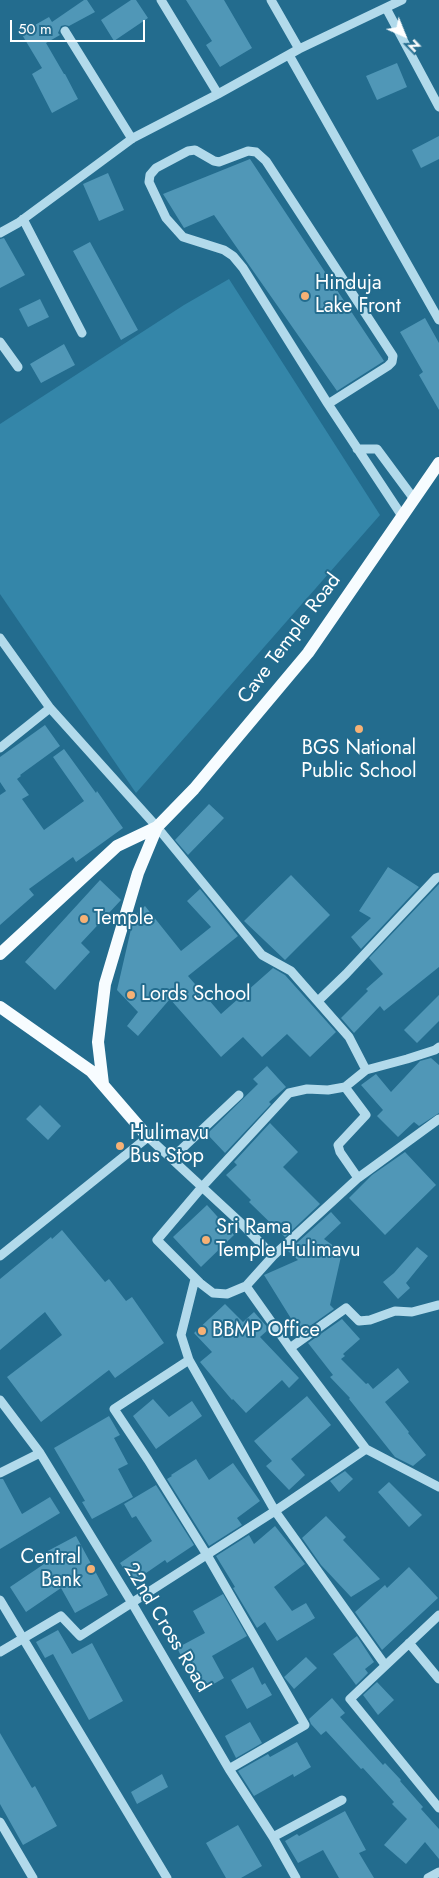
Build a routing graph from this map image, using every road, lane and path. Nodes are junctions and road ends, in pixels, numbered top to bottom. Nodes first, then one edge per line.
1 (161, 0) edge
2 (271, 0) edge
3 (402, 0) edge
4 (386, 8) junction
5 (65, 31) dead end
6 (299, 49) junction
7 (290, 55) junction
8 (218, 94) junction
9 (439, 107) edge
10 (132, 139) junction
11 (23, 219) junction
12 (0, 233) edge
13 (439, 320) edge
14 (82, 333) dead end
15 (0, 342) edge
16 (18, 367) dead end
17 (328, 404) junction
18 (357, 449) junction
19 (439, 463) edge
20 (414, 499) junction
21 (402, 516) junction
22 (0, 638) edge
23 (50, 708) junction
24 (0, 748) edge
25 (157, 827) junction
26 (439, 877) edge
27 (0, 954) edge
28 (318, 1001) junction
29 (0, 1007) edge
30 (439, 1047) edge
31 (366, 1070) junction
32 (103, 1084) junction
33 (345, 1087) junction
34 (239, 1095) dead end
35 (439, 1119) edge
36 (148, 1137) junction
37 (172, 1158) junction
38 (358, 1178) junction
39 (202, 1187) junction
40 (0, 1256) edge
41 (274, 1256) junction
42 (195, 1279) junction
43 (246, 1286) junction
44 (439, 1306) edge
45 (290, 1348) junction
46 (189, 1360) junction
47 (0, 1400) edge
48 (366, 1449) junction
49 (40, 1453) junction
50 (0, 1473) edge
51 (439, 1486) edge
52 (275, 1511) junction
53 (207, 1555) junction
54 (0, 1600) edge
55 (132, 1603) junction
56 (439, 1615) edge
57 (24, 1638) junction
58 (410, 1643) junction
59 (0, 1652) edge
60 (385, 1665) junction
61 (439, 1679) edge
62 (229, 1769) junction
63 (342, 1800) dead end
64 (439, 1808) edge
65 (0, 1822) edge
66 (273, 1837) junction
67 (439, 1872) edge
68 (33, 1878) edge
69 (167, 1878) edge
70 (296, 1878) edge
71 (428, 1878) edge

1 - 8 street
2 - 6 street
3 - 4 street
4 - 6 street
4 - 9 street
5 - 10 street
6 - 7 street
7 - 8 street
7 - 13 street
8 - 10 street
10 - 11 street
11 - 12 street
11 - 14 street
15 - 16 street
17 - 17 street
17 - 18 street
18 - 20 street
18 - 21 street
19 - 20 main road, Cave Temple Road
20 - 21 main road, Cave Temple Road
21 - 25 main road, Cave Temple Road
22 - 23 street
23 - 24 street
23 - 25 street
25 - 27 main road, Cave Temple Road
25 - 28 street
25 - 32 main road, Cave Temple Road
26 - 28 street
28 - 31 street
29 - 32 main road
30 - 31 street
31 - 33 street
32 - 36 main road
33 - 38 street
33 - 39 street
34 - 37 street
35 - 38 street
36 - 37 street
36 - 40 street
37 - 39 street
38 - 41 street
39 - 41 street
39 - 42 street
41 - 43 street
42 - 43 street
42 - 46 street
43 - 45 street
44 - 45 street
45 - 48 street
46 - 52 street
46 - 53 street
47 - 49 street, 22nd Cross Road
48 - 51 street
48 - 52 street
49 - 50 street
49 - 55 street, 22nd Cross Road
52 - 53 street
52 - 60 street
53 - 55 street
53 - 62 street
54 - 57 street
55 - 57 street
55 - 62 street, 22nd Cross Road
56 - 58 street
57 - 59 street
57 - 69 street
58 - 60 street
58 - 61 street
60 - 64 street
62 - 66 street, 22nd Cross Road
63 - 66 street
65 - 68 street
66 - 70 street, 22nd Cross Road
67 - 71 street

